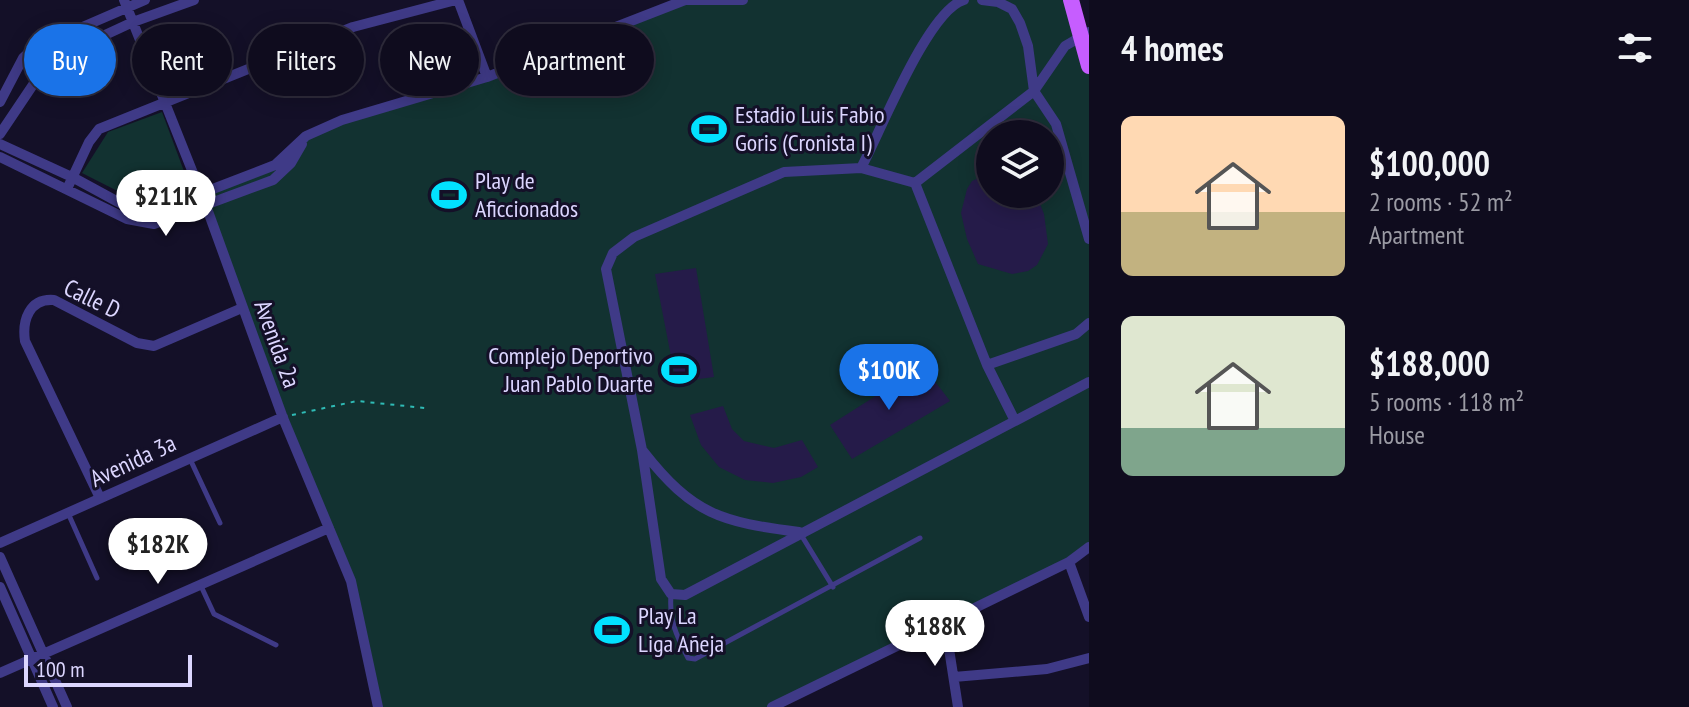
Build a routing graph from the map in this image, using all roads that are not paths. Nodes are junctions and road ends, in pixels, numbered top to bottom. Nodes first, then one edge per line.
1 (145, 0) edge
2 (194, 0) edge
3 (457, 0) edge
4 (743, 0) edge
5 (964, 0) edge
6 (982, 0) edge
7 (1071, 0) edge
8 (1082, 0) edge
9 (726, 1) edge
10 (125, 4) edge
11 (133, 22) junction
12 (1087, 31) edge
13 (1089, 66) edge
14 (487, 77) junction
15 (1034, 91) junction
16 (165, 101) junction
17 (0, 102) edge
18 (0, 134) edge
19 (0, 144) edge
20 (0, 157) edge
21 (861, 168) junction
22 (74, 178) junction
23 (915, 183) junction
24 (67, 189) junction
25 (203, 198) junction
26 (1089, 239) edge
27 (242, 308) junction
28 (1089, 323) edge
29 (987, 365) junction
30 (1089, 382) edge
31 (283, 417) junction
32 (1015, 421) junction
33 (642, 450) junction
34 (189, 457) junction
35 (100, 498) junction
36 (68, 513) junction
37 (220, 523) dead end
38 (329, 528) junction
39 (799, 533) junction
40 (920, 538) dead end
41 (0, 543) edge
42 (1089, 547) edge
43 (0, 557) edge
44 (1069, 562) junction
45 (97, 578) dead end
46 (201, 585) junction
47 (0, 587) edge
48 (833, 587) junction
49 (671, 594) junction
50 (1089, 617) edge
51 (945, 623) junction
52 (276, 645) dead end
53 (43, 654) junction
54 (1089, 658) edge
55 (32, 659) junction
56 (0, 673) edge
57 (954, 677) junction
58 (778, 706) edge
59 (53, 707) edge
60 (67, 707) edge
61 (378, 707) edge
62 (958, 707) edge

1 - 10 street
2 - 11 street
3 - 14 street
3 - 16 street
4 - 9 street
5 - 21 street
6 - 15 street
7 - 12 main road
8 - 12 main road
9 - 14 street
10 - 11 street, Avenida 2a
10 - 17 street
11 - 16 street, Avenida 2a
11 - 18 street
12 - 13 main road
12 - 15 street
14 - 25 street
15 - 23 street
15 - 26 street
16 - 22 street
16 - 25 street, Avenida 2a
19 - 22 street
20 - 24 street
21 - 23 street
21 - 33 street
22 - 24 street
22 - 25 street
23 - 29 street
24 - 25 street
25 - 27 street, Avenida 2a
27 - 31 street, Avenida 2a
27 - 35 street, Calle D
28 - 29 street
29 - 32 street
30 - 32 street
31 - 34 street, Avenida 3a
31 - 38 street, Avenida 2a
32 - 39 street
33 - 39 street
33 - 49 street
34 - 35 street, Avenida 3a
34 - 37 lane
35 - 36 street, Avenida 3a
36 - 41 street, Avenida 3a
36 - 45 lane
38 - 46 street
38 - 61 street, Avenida 2a
39 - 48 lane
39 - 49 street
40 - 48 lane
42 - 44 street
43 - 53 street
44 - 50 street
44 - 51 street
46 - 52 lane
46 - 53 street
47 - 55 street
48 - 49 lane
51 - 57 street
51 - 58 street
53 - 55 street
53 - 60 street
54 - 57 street
55 - 56 street
55 - 59 street
57 - 62 street

